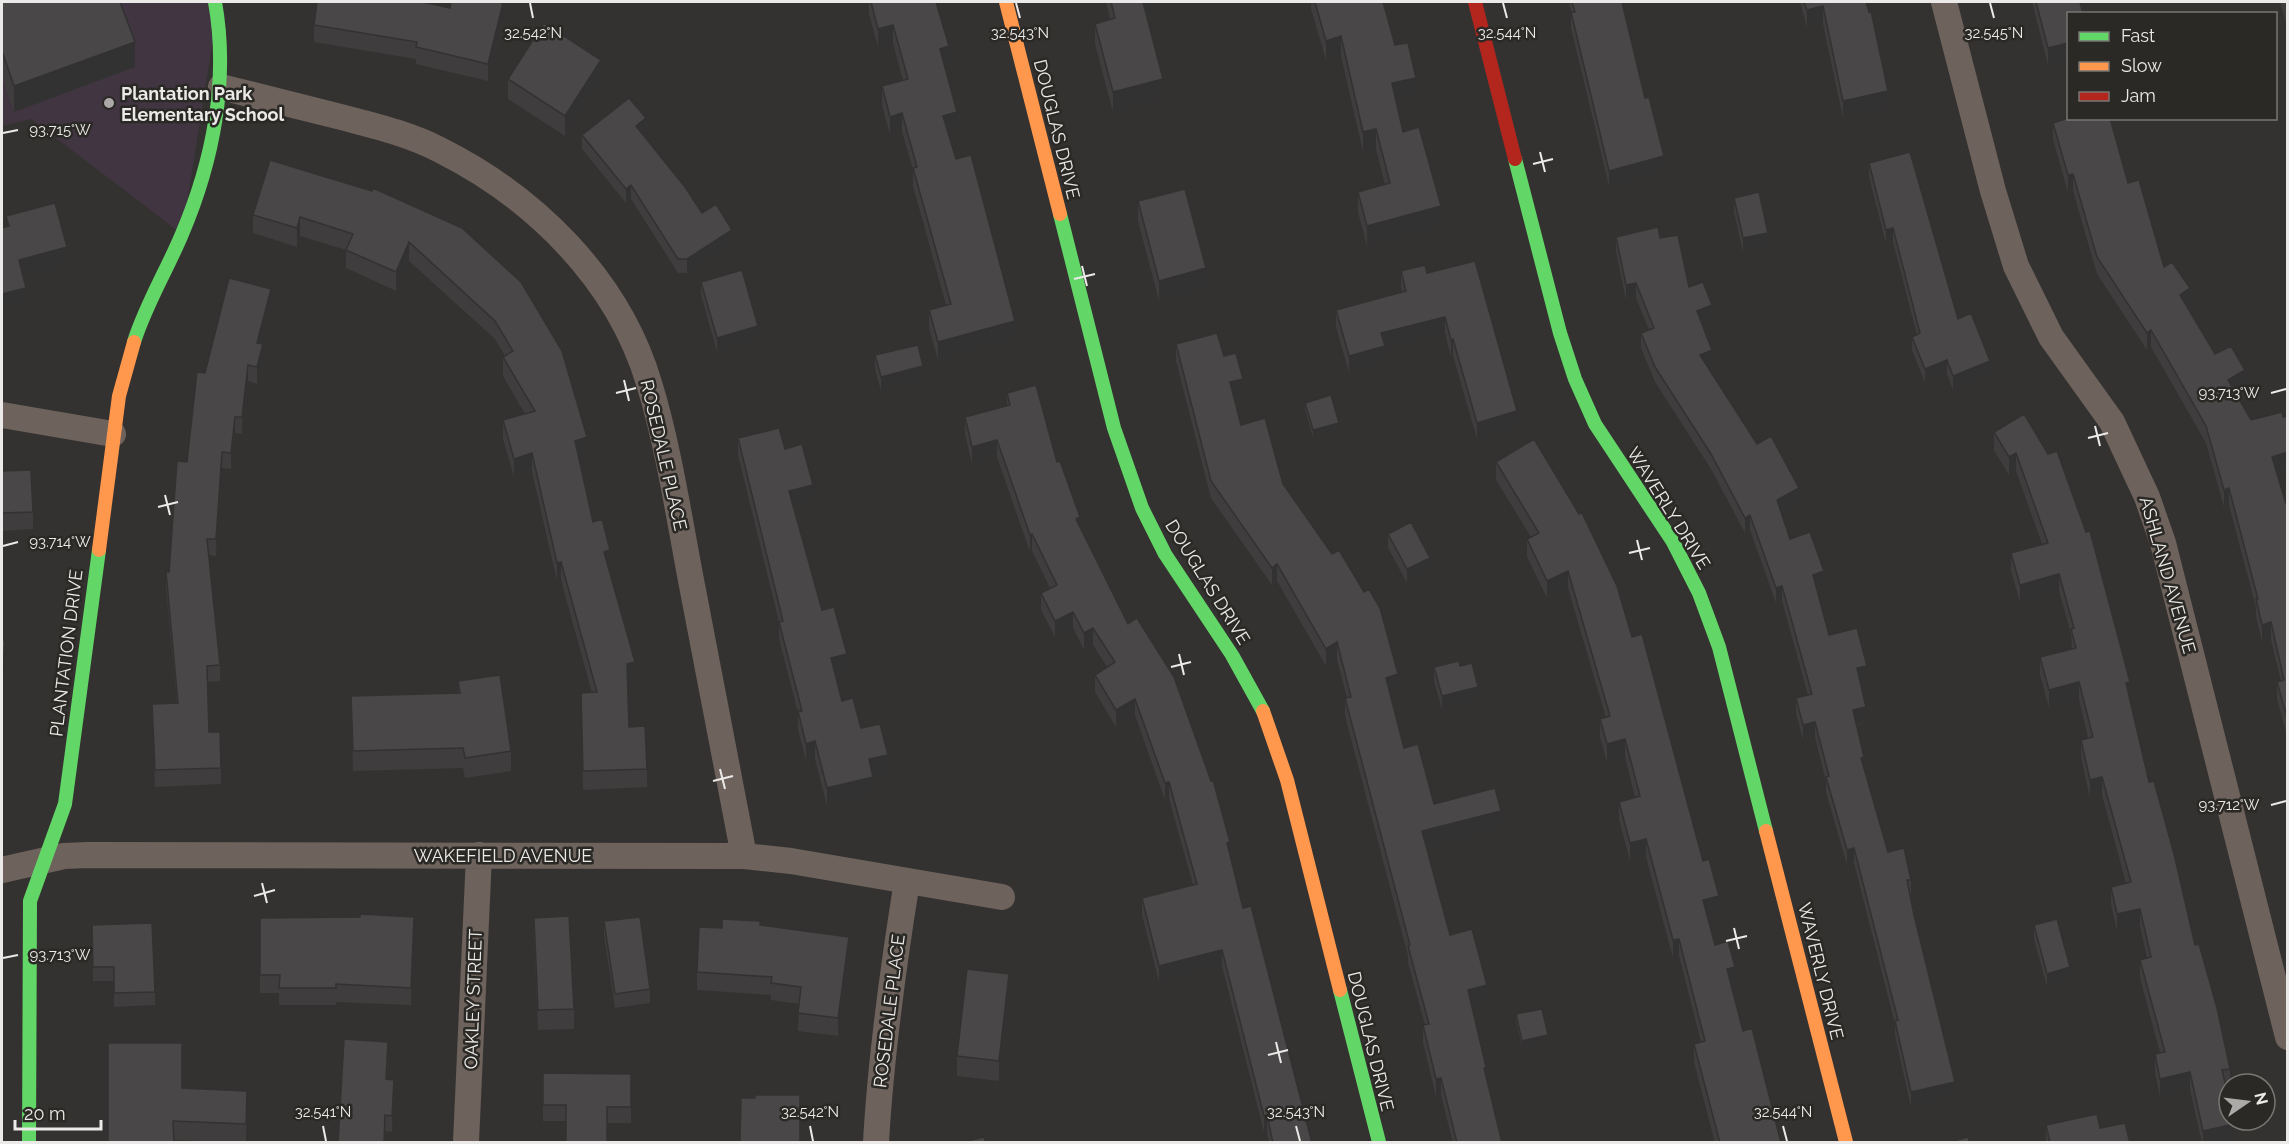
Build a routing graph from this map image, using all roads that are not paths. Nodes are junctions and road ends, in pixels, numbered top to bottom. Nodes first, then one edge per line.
1 (215, 2) edge
2 (1006, 2) edge
3 (1475, 2) edge
4 (1944, 2) edge
5 (221, 87) junction
6 (2, 415) edge
7 (113, 434) junction
8 (479, 855) junction
9 (744, 855) junction
10 (43, 860) junction
11 (2, 870) edge
12 (907, 881) junction
13 (1002, 897) dead end
14 (2288, 1038) edge
15 (30, 1143) edge
16 (466, 1143) edge
17 (876, 1143) edge
18 (1379, 1143) edge
19 (1846, 1143) edge

1 - 5 street, PLANTATION DRIVE
2 - 18 street, DOUGLAS DRIVE
3 - 19 street, WAVERLY DRIVE
4 - 14 street, ASHLAND AVENUE
5 - 7 street, PLANTATION DRIVE
5 - 9 street, ROSEDALE PLACE
6 - 7 street
7 - 10 street, PLANTATION DRIVE
8 - 9 street, WAKEFIELD AVENUE
8 - 10 street, WAKEFIELD AVENUE
8 - 16 street, OAKLEY STREET
9 - 12 street, WAKEFIELD AVENUE
10 - 11 street, WAKEFIELD AVENUE
10 - 15 street, PLANTATION DRIVE
12 - 13 street, WAKEFIELD AVENUE
12 - 17 street, ROSEDALE PLACE

